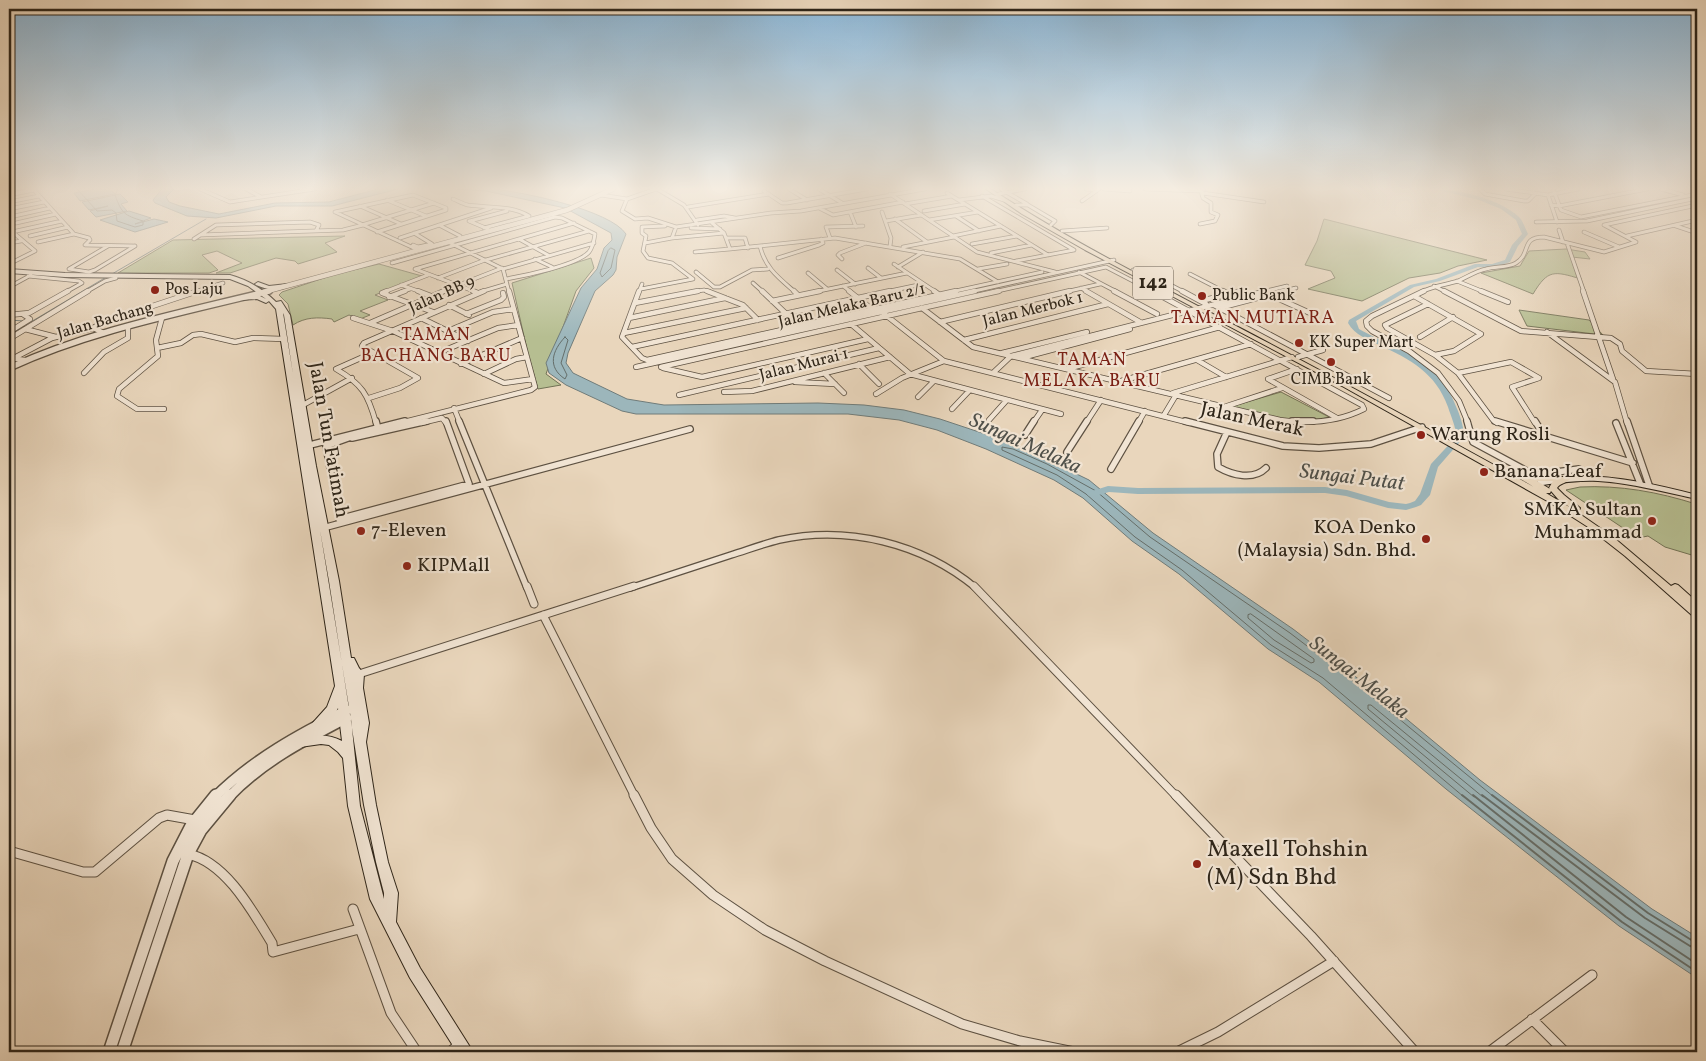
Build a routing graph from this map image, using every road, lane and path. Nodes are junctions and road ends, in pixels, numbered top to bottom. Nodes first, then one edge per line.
1 (727, 238) edge
2 (19, 239) edge
3 (54, 239) edge
4 (89, 239) edge
5 (392, 239) edge
6 (401, 239) edge
7 (423, 239) edge
8 (460, 239) edge
9 (480, 239) edge
10 (519, 239) joint
11 (563, 239) edge
12 (594, 239) edge
13 (645, 239) edge
14 (669, 239) edge
15 (745, 239) edge
16 (821, 239) junction
17 (825, 239) edge
18 (835, 239) edge
19 (891, 239) edge
20 (922, 239) edge
21 (943, 239) edge
22 (958, 239) edge
23 (1002, 239) edge
24 (1020, 239) edge
25 (1053, 239) edge
26 (1069, 239) edge
27 (1071, 239) edge
28 (1532, 239) edge
29 (1550, 239) edge
30 (1563, 239) edge
31 (1600, 239) edge
32 (1631, 239) edge
33 (21, 241) junction
34 (38, 242) dead end
35 (448, 242) junction
36 (594, 242) junction
37 (868, 242) junction
38 (927, 242) junction
39 (1565, 242) junction
40 (644, 243) junction
41 (9, 244) edge
42 (461, 244) junction
43 (972, 244) dead end
44 (109, 245) junction
45 (455, 245) junction
46 (1032, 245) junction
47 (760, 246) junction
48 (890, 246) junction
49 (533, 247) junction
50 (1620, 247) junction
51 (748, 248) junction
52 (898, 248) junction
53 (418, 250) junction
54 (730, 250) junction
55 (477, 251) junction
56 (695, 252) dead end
57 (923, 252) junction
58 (471, 253) junction
59 (991, 253) dead end
60 (548, 255) junction
61 (1048, 255) junction
62 (778, 258) dead end
63 (535, 259) junction
64 (842, 259) dead end
65 (486, 260) junction
66 (1101, 260) junction
67 (1112, 260) junction
68 (1014, 262) junction
69 (392, 263) dead end
70 (9, 264) edge
71 (1006, 264) dead end
72 (1119, 266) junction
73 (552, 267) junction
74 (502, 268) junction
75 (868, 268) dead end
76 (768, 269) junction
77 (978, 269) junction
78 (1073, 269) junction
79 (9, 270) edge
80 (837, 270) dead end
81 (1133, 270) junction
82 (696, 272) dead end
83 (1042, 272) dead end
84 (1079, 272) junction
85 (808, 273) dead end
86 (907, 273) junction
87 (1057, 273) junction
88 (32, 274) junction
89 (1190, 274) dead end
90 (101, 275) joint
91 (428, 275) junction
92 (115, 276) junction
93 (438, 278) junction
94 (881, 278) junction
95 (507, 281) junction
96 (1457, 281) junction
97 (998, 282) junction
98 (223, 283) dead end
99 (753, 283) dead end
100 (258, 284) junction
101 (855, 284) junction
102 (923, 284) junction
103 (1100, 284) junction
104 (1281, 284) dead end
105 (458, 285) junction
106 (1003, 285) junction
107 (287, 286) junction
108 (401, 286) junction
109 (843, 286) junction
110 (1287, 286) dead end
111 (1434, 286) junction
112 (9, 287) edge
113 (251, 287) junction
114 (1081, 288) junction
115 (1296, 288) dead end
116 (410, 289) junction
117 (827, 289) junction
118 (1241, 291) dead end
119 (1261, 291) junction
120 (478, 292) junction
121 (264, 293) junction
122 (503, 293) dead end
123 (1229, 294) junction
124 (798, 295) junction
125 (940, 295) junction
126 (1269, 295) junction
127 (431, 296) junction
128 (1414, 296) junction
129 (389, 297) junction
130 (725, 298) junction
131 (857, 298) junction
132 (1236, 298) junction
133 (240, 299) junction
134 (947, 300) junction
135 (275, 301) junction
136 (772, 301) junction
137 (1508, 302) dead end
138 (635, 303) junction
139 (411, 304) junction
140 (1108, 304) junction
141 (1428, 304) junction
142 (448, 305) junction
143 (1214, 305) junction
144 (1197, 307) junction
145 (746, 308) junction
146 (921, 308) junction
147 (1220, 308) junction
148 (514, 309) junction
149 (873, 310) junction
150 (433, 312) junction
151 (1310, 313) dead end
152 (27, 314) junction
153 (466, 314) junction
154 (784, 314) junction
155 (885, 314) junction
156 (1157, 314) junction
157 (9, 315) edge
158 (1453, 317) junction
159 (162, 318) junction
160 (353, 318) dead end
161 (421, 318) junction
162 (629, 318) junction
163 (476, 319) junction
164 (758, 320) junction
165 (1138, 321) junction
166 (940, 322) junction
167 (370, 323) junction
168 (851, 324) junction
169 (518, 325) junction
170 (128, 326) junction
171 (1220, 327) junction
172 (93, 328) junction
173 (801, 328) junction
174 (25, 329) junction
175 (1120, 329) junction
176 (393, 331) junction
177 (448, 331) junction
178 (9, 332) edge
179 (1547, 332) junction
180 (104, 333) junction
181 (624, 333) junction
182 (1086, 334) junction
183 (1598, 336) junction
184 (56, 337) junction
185 (1420, 337) dead end
186 (9, 338) edge
187 (522, 338) junction
188 (1093, 338) junction
189 (284, 339) junction
190 (868, 339) junction
191 (468, 340) junction
192 (964, 340) junction
193 (1251, 344) junction
194 (632, 346) junction
195 (157, 348) junction
196 (879, 348) junction
197 (1324, 350) dead end
198 (372, 352) junction
199 (438, 354) junction
200 (1000, 354) junction
201 (1308, 354) junction
202 (1011, 356) junction
203 (1435, 356) junction
204 (527, 357) junction
205 (890, 357) junction
206 (1295, 357) junction
207 (11, 358) edge
208 (1021, 358) junction
209 (25, 360) junction
210 (1196, 360) junction
211 (1280, 360) junction
212 (944, 361) junction
213 (461, 364) junction
214 (858, 364) junction
215 (661, 365) junction
216 (636, 367) dead end
217 (9, 368) edge
218 (1066, 369) junction
219 (1296, 370) junction
220 (84, 372) dead end
221 (824, 373) junction
222 (993, 373) junction
223 (1458, 373) junction
224 (484, 374) junction
225 (910, 374) junction
226 (1697, 374) edge
227 (1226, 377) junction
228 (352, 378) junction
229 (533, 379) junction
230 (1613, 379) junction
231 (789, 382) junction
232 (933, 382) junction
233 (1120, 382) junction
234 (835, 384) junction
235 (879, 384) dead end
236 (1282, 388) junction
237 (969, 391) junction
238 (724, 392) dead end
239 (844, 393) dead end
240 (876, 394) dead end
241 (1173, 394) junction
242 (679, 395) dead end
243 (918, 397) dead end
244 (369, 398) junction
245 (1389, 398) dead end
246 (1101, 400) junction
247 (1006, 401) junction
248 (303, 405) junction
249 (1225, 406) junction
250 (454, 408) junction
251 (164, 409) dead end
252 (952, 409) dead end
253 (1042, 410) junction
254 (1145, 411) junction
255 (1061, 414) dead end
256 (1164, 415) junction
257 (1337, 418) junction
258 (989, 420) dead end
259 (1616, 423) dead end
260 (377, 425) junction
261 (1422, 427) junction
262 (690, 429) dead end
263 (1227, 432) junction
264 (1025, 435) dead end
265 (351, 437) junction
266 (1444, 437) junction
267 (1545, 437) junction
268 (305, 444) junction
269 (1067, 452) dead end
270 (1480, 453) junction
271 (1633, 463) junction
272 (1266, 468) dead end
273 (1111, 469) dead end
274 (1524, 477) junction
275 (1591, 478) junction
276 (1566, 479) junction
277 (1640, 483) junction
278 (485, 484) junction
279 (1536, 484) junction
280 (1649, 485) junction
281 (1697, 497) edge
282 (1576, 508) junction
283 (1583, 519) junction
284 (340, 521) junction
285 (323, 528) junction
286 (534, 604) dead end
287 (1697, 607) edge
288 (543, 615) junction
289 (1697, 615) edge
290 (347, 660) junction
291 (360, 674) junction
292 (339, 684) junction
293 (349, 713) junction
294 (315, 727) junction
295 (360, 742) junction
296 (300, 743) junction
297 (347, 756) junction
298 (195, 820) junction
299 (9, 851) edge
300 (188, 854) junction
301 (353, 909) dead end
302 (390, 921) junction
303 (359, 929) junction
304 (1334, 961) junction
305 (1592, 974) dead end
306 (1532, 1020) junction
307 (458, 1049) edge
308 (108, 1052) edge
309 (122, 1052) edge
310 (417, 1052) edge
311 (1074, 1052) edge
312 (1177, 1052) edge
313 (1415, 1052) edge
314 (1489, 1052) edge
315 (1566, 1052) edge

1 - 54 street
2 - 33 street
3 - 34 street
4 - 44 street
5 - 53 street
6 - 7 street
8 - 35 street, Jalan Bachang
9 - 42 street
10 - 49 street
10 - 55 street
11 - 49 street
12 - 36 street
13 - 40 street
14 - 40 street
15 - 51 street
16 - 17 street
16 - 47 street
16 - 62 street
18 - 37 street
19 - 48 street
20 - 38 street
21 - 38 street
22 - 68 street
23 - 43 street
24 - 46 street
25 - 61 street
26 - 66 main road, 142
27 - 67 main road, 142
28 - 96 street
29 - 39 street
30 - 39 street
31 - 50 street
32 - 50 street
33 - 41 street
33 - 70 street
35 - 45 street
35 - 53 street, Jalan Bachang
36 - 60 street
36 - 73 street, Jalan BB 9
37 - 48 street
37 - 64 street
38 - 52 street
39 - 50 street
39 - 183 street
40 - 138 street
42 - 45 street
42 - 55 street
44 - 44 street
45 - 58 street
45 - 69 street
46 - 59 street
46 - 61 street
47 - 51 street
47 - 76 street
48 - 52 street
49 - 60 street
49 - 65 street
51 - 54 street
52 - 57 street
53 - 107 street, Jalan Bachang
54 - 56 street
55 - 58 street
57 - 77 street
57 - 86 street
58 - 65 street
58 - 91 street
60 - 63 street
61 - 68 street
63 - 73 street
63 - 74 street
65 - 74 street
65 - 93 street
66 - 67 main road, 142
66 - 72 main road
66 - 78 street, Jalan Melaka Baru 2/1
67 - 72 main road, 142
67 - 81 main road, 142
68 - 87 street
71 - 77 street
72 - 144 main road, 142
73 - 95 street, Jalan BB 9
74 - 95 street
74 - 105 street
75 - 94 street
76 - 82 street
76 - 124 street
77 - 97 street
78 - 84 street
78 - 87 street, Jalan Melaka Baru 2/1
79 - 88 main road, Jalan Tun Fatimah
80 - 101 street
81 - 144 main road, 142
81 - 144 street
83 - 97 street
84 - 103 street
84 - 134 street
84 - 144 street
85 - 117 street
86 - 94 street
86 - 102 street
87 - 106 street, Jalan Melaka Baru 2/1
88 - 90 main road, Jalan Tun Fatimah
88 - 112 street
88 - 152 street
89 - 123 street
90 - 92 main road, Jalan Tun Fatimah
91 - 93 street
91 - 108 street
92 - 100 main road, Jalan Tun Fatimah
92 - 113 main road, Jalan Tun Fatimah
92 - 174 street
93 - 105 street
94 - 101 street
95 - 120 street, Jalan BB 9
95 - 148 street
96 - 111 street
96 - 137 street
97 - 106 street
97 - 125 street
98 - 172 street
99 - 136 street
100 - 107 main road
100 - 121 main road, Jalan Tun Fatimah
101 - 109 street
102 - 125 street
102 - 131 street
103 - 114 street
103 - 156 street
104 - 119 street
105 - 120 street
105 - 127 street
106 - 134 street, Jalan Melaka Baru 2/1
107 - 121 street, Jalan Bachang
107 - 135 main road
108 - 116 street
108 - 129 street
109 - 117 street
109 - 131 street
110 - 119 street
111 - 128 street
111 - 179 street
113 - 121 main road, Jalan Tun Fatimah
113 - 133 main road
114 - 140 street
114 - 166 street
115 - 126 street
116 - 127 street
116 - 129 street
117 - 124 street
118 - 123 street
119 - 126 street
119 - 132 street
120 - 142 street, Jalan BB 9
121 - 133 street, Jalan Bachang
121 - 135 main road, Jalan Tun Fatimah
122 - 153 street
123 - 132 street
123 - 144 street
124 - 136 street
125 - 134 street
125 - 149 street
126 - 147 street
126 - 151 street
127 - 139 street
128 - 141 street
128 - 270 street
129 - 139 street
130 - 138 street
130 - 145 street
130 - 162 street
131 - 149 street
131 - 154 street
132 - 143 street
132 - 144 street
133 - 135 main road
133 - 159 street, Jalan Bachang
134 - 146 street
134 - 155 street, Jalan Melaka Baru 2/1
135 - 189 main road, Jalan Tun Fatimah
135 - 248 main road, Jalan Tun Fatimah
136 - 154 street
138 - 162 street
139 - 150 street
139 - 167 street
140 - 165 street
140 - 192 street, Jalan Merbok 1
141 - 158 street
141 - 203 street
142 - 150 street, Jalan BB 9
142 - 153 street
143 - 144 street
143 - 147 street
144 - 156 street
144 - 165 street
144 - 171 street
144 - 175 street
144 - 206 main road, 142
145 - 164 street
145 - 181 street
146 - 155 street
146 - 166 street
147 - 201 street
148 - 163 street
148 - 169 street
149 - 173 street
150 - 161 street, Jalan BB 9
152 - 157 street
152 - 178 street
153 - 163 street
154 - 164 street
154 - 173 street
155 - 168 street, Jalan Melaka Baru 2/1
155 - 173 street, Jalan Melaka Baru 2/1
155 - 212 street
156 - 165 street
158 - 185 street
158 - 203 street
159 - 170 street, Jalan Bachang
159 - 195 street
160 - 167 street
161 - 176 street, Jalan BB 9
161 - 177 street
162 - 181 street
163 - 177 street
164 - 194 street
165 - 175 street
165 - 182 street
166 - 192 street
167 - 176 street
168 - 190 street
168 - 215 street, Jalan Melaka Baru 2/1
169 - 187 street
169 - 191 street
170 - 180 street, Jalan Bachang
170 - 220 street
171 - 193 street
171 - 218 street
172 - 180 street
172 - 184 street
173 - 194 street
173 - 215 street, Jalan Melaka Baru 2/1
174 - 184 street
174 - 186 street
175 - 182 street
175 - 188 street
176 - 198 street, Jalan BB 9
176 - 199 street
177 - 191 street
179 - 183 street
179 - 230 street
180 - 209 street, Jalan Bachang
181 - 194 street
182 - 188 street
182 - 200 street
182 - 202 street
183 - 226 street
183 - 230 street
184 - 207 street
187 - 204 street
187 - 213 street
188 - 208 street
189 - 195 street
189 - 268 main road, Jalan Tun Fatimah
190 - 196 street
190 - 215 street
191 - 199 street
192 - 200 street
193 - 210 street
193 - 211 street
195 - 251 street
196 - 205 street
196 - 242 street
197 - 201 street
198 - 228 street
198 - 244 street
199 - 213 street
200 - 202 street
201 - 206 street
201 - 245 street
202 - 208 street
202 - 222 street
203 - 223 street
204 - 224 street
204 - 229 street
205 - 214 street, Jalan Murai 1
205 - 225 street
206 - 211 street
206 - 261 main road, 142
206 - 266 main road, 142
207 - 209 street
208 - 218 street
209 - 217 street, Jalan Bachang
210 - 227 street
210 - 233 street
211 - 219 street
211 - 227 street
212 - 222 street, Jalan Merak
212 - 225 street
213 - 224 street
214 - 221 street, Jalan Murai 1
214 - 235 street
215 - 216 street, Jalan Melaka Baru 2/1
218 - 233 street
219 - 236 street
219 - 257 street
221 - 231 street, Jalan Murai 1
221 - 234 street
222 - 246 street, Jalan Merak
223 - 267 street
223 - 267 street
224 - 229 street
225 - 232 street
225 - 240 street
227 - 241 street
228 - 244 street
228 - 248 street
229 - 250 street
230 - 280 street
231 - 234 street
231 - 238 street, Jalan Murai 1
232 - 237 street
232 - 243 street
233 - 241 street
234 - 239 street
236 - 249 street
236 - 257 street
237 - 247 street
237 - 252 street
241 - 249 street
241 - 256 street
244 - 260 street
246 - 254 street, Jalan Merak
246 - 269 street
247 - 253 street
247 - 258 street
248 - 268 main road, Jalan Tun Fatimah
249 - 257 street
250 - 260 street
250 - 265 street
250 - 278 street
253 - 255 street
253 - 264 street
254 - 256 street, Jalan Merak
254 - 273 street
256 - 263 street, Jalan Merak
259 - 271 street
260 - 268 street
261 - 263 street, Jalan Merak
261 - 266 main road, 142
262 - 278 street
263 - 272 street
265 - 268 street
265 - 284 street
265 - 284 street
266 - 270 main road, 142
267 - 271 street
268 - 285 main road, Jalan Tun Fatimah
268 - 292 main road, Jalan Tun Fatimah
270 - 274 main road, 142
270 - 275 street
270 - 279 main road
270 - 283 main road, 142
271 - 277 street
274 - 276 main road
274 - 279 main road, 142
275 - 276 main road
275 - 277 main road
276 - 279 main road
276 - 282 main road
277 - 280 main road
278 - 284 street
278 - 286 street
279 - 282 main road, 142
279 - 283 main road
280 - 281 main road
282 - 287 main road, 142
283 - 289 main road, 142
284 - 285 street
285 - 290 main road, Jalan Tun Fatimah
288 - 291 street
288 - 304 street
288 - 311 street
290 - 291 main road
290 - 293 main road, Jalan Tun Fatimah
291 - 295 main road
292 - 293 main road, Jalan Tun Fatimah
292 - 294 main road
293 - 294 street
293 - 295 main road, Jalan Tun Fatimah
293 - 296 street
293 - 297 main road, Jalan Tun Fatimah
294 - 298 street
295 - 302 main road, Jalan Tun Fatimah
296 - 297 main road
296 - 300 street
297 - 302 main road, Jalan Tun Fatimah
298 - 299 street
298 - 308 street
300 - 303 street
300 - 309 street
301 - 303 street
302 - 307 main road, Jalan Tun Fatimah
303 - 310 street
304 - 312 street
304 - 313 street
305 - 306 street
306 - 314 street
306 - 315 street

